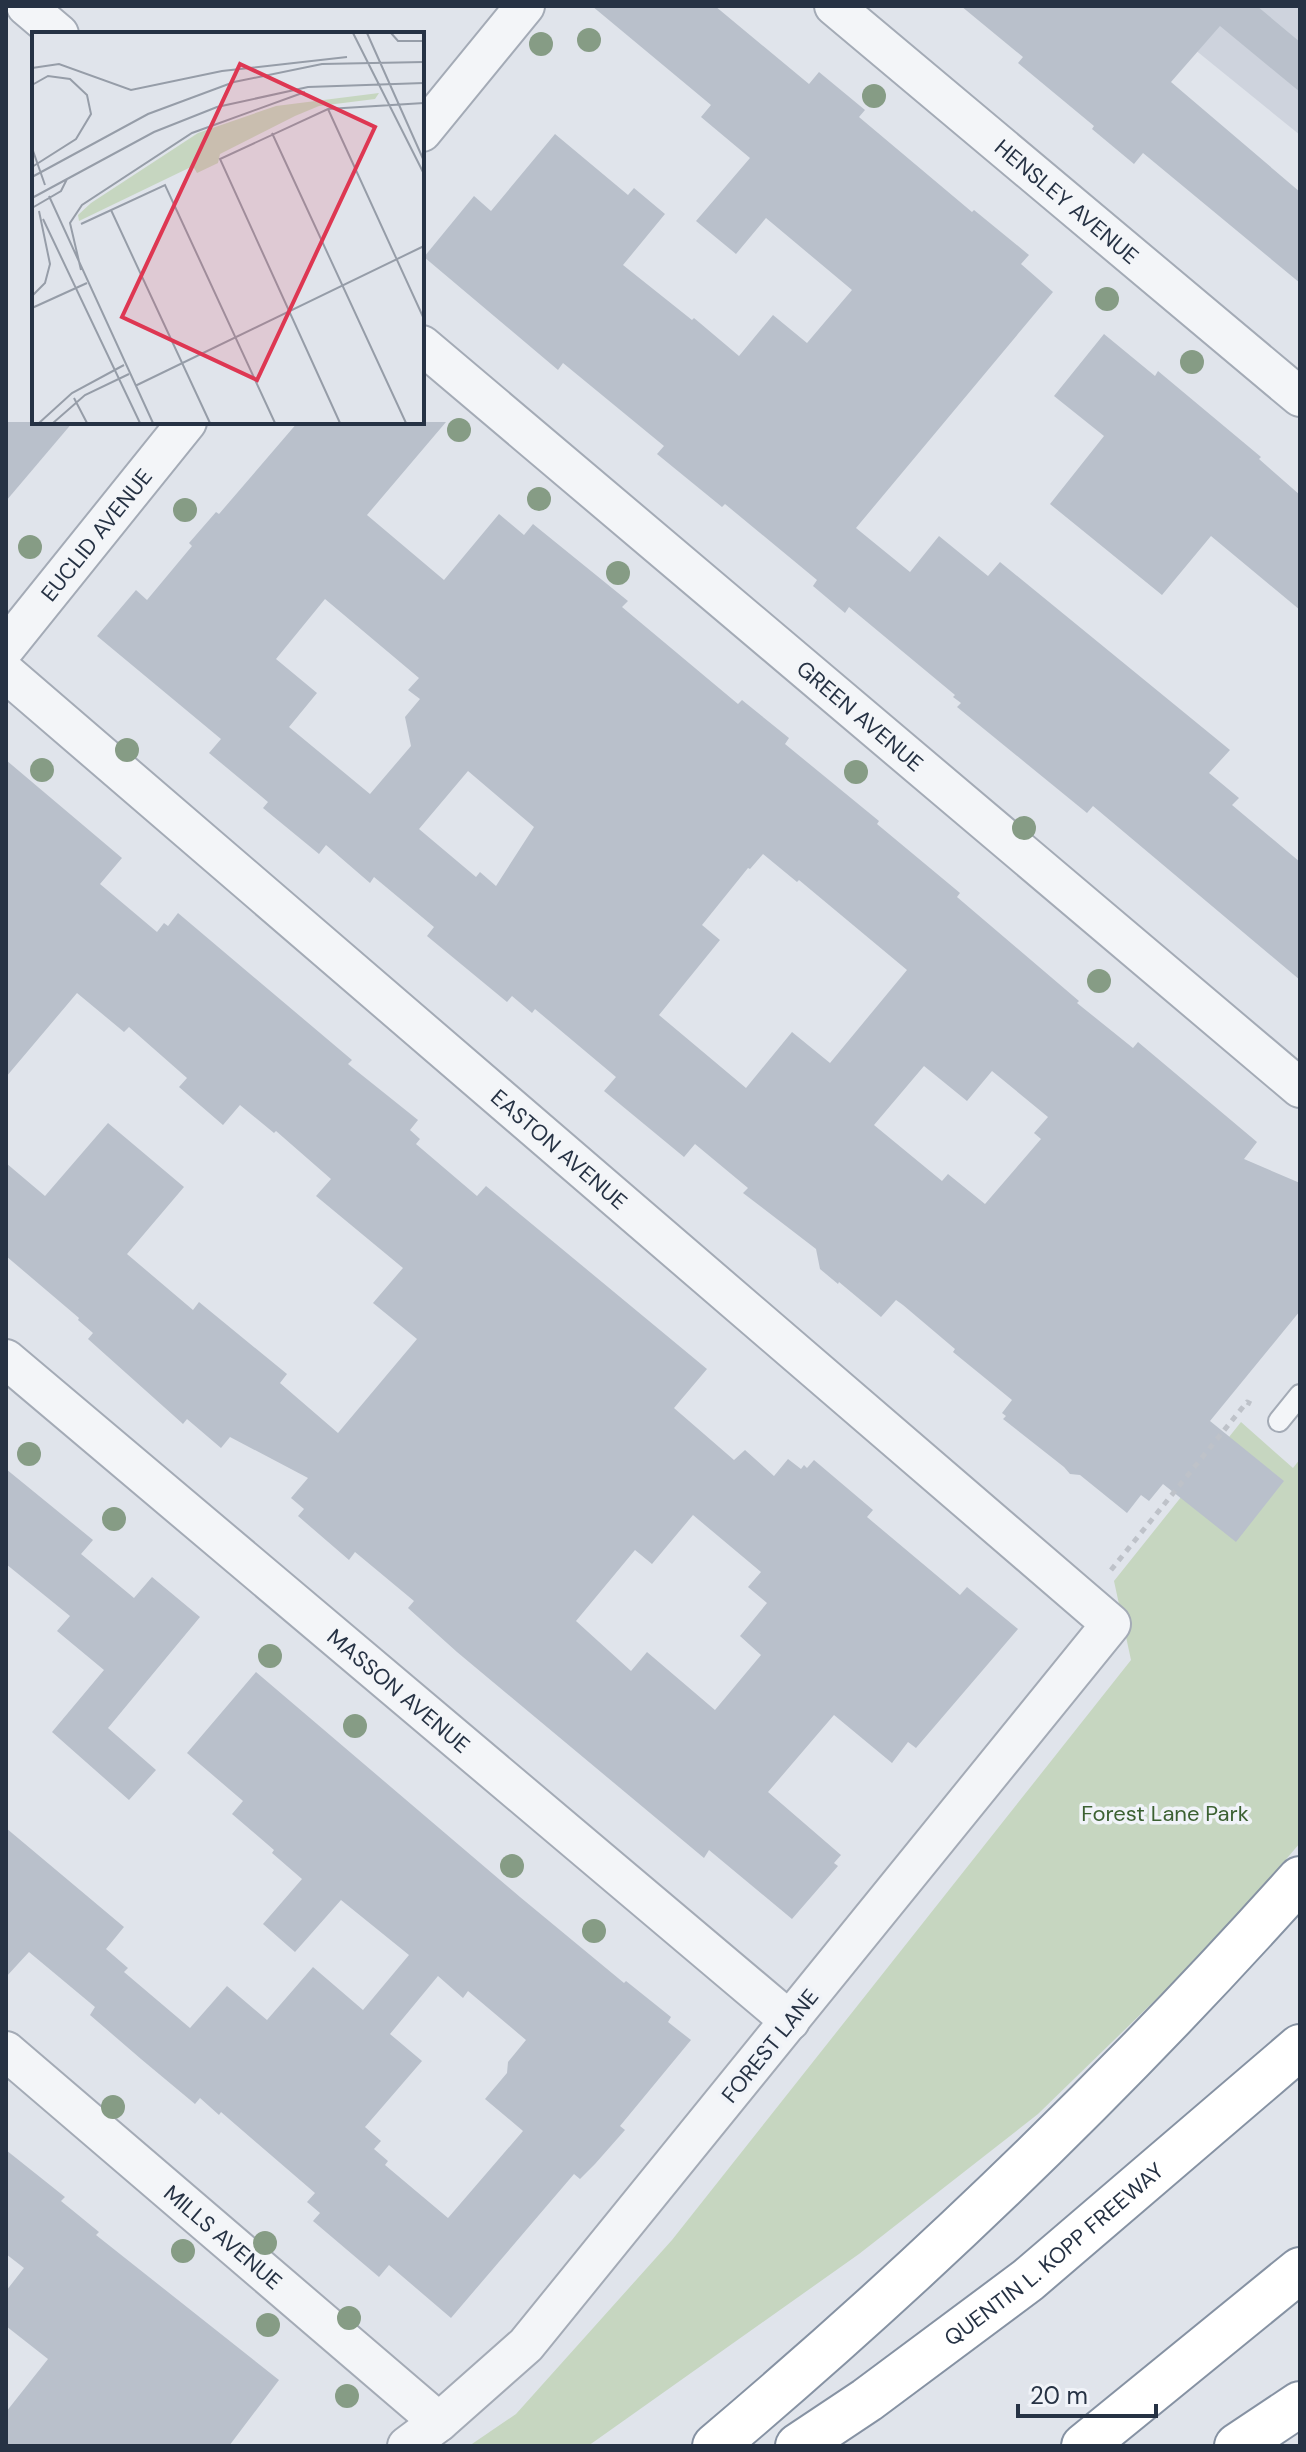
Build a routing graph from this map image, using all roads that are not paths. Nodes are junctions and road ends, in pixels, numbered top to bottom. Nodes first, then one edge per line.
1 (26, 6) edge
2 (525, 6) edge
3 (834, 6) edge
4 (57, 32) edge
5 (424, 130) edge
6 (424, 347) edge
7 (1300, 397) edge
8 (185, 424) edge
9 (6, 647) edge
10 (6, 673) edge
11 (1300, 1088) edge
12 (6, 1359) edge
13 (1300, 1395) edge
14 (1279, 1421) road end
15 (1098, 1613) joint
16 (1300, 1879) edge
17 (790, 2021) junction
18 (1300, 2047) edge
19 (6, 2051) edge
20 (1300, 2270) edge
21 (1300, 2404) edge
22 (439, 2422) junction
23 (407, 2446) edge
24 (715, 2446) edge
25 (798, 2446) edge
26 (1084, 2446) edge
27 (1237, 2446) edge

1 - 4 street
2 - 5 street
3 - 7 street, HENSLEY AVENUE
6 - 11 street, GREEN AVENUE
8 - 9 street, EUCLID AVENUE
10 - 15 street, EASTON AVENUE
12 - 17 street, MASSON AVENUE
13 - 14 lane
15 - 17 street, FOREST LANE
16 - 24 highway
17 - 22 street, FOREST LANE
18 - 25 highway, QUENTIN L. KOPP FREEWAY
19 - 22 street, MILLS AVENUE
20 - 26 highway
21 - 27 highway
22 - 23 street, FOREST LANE

